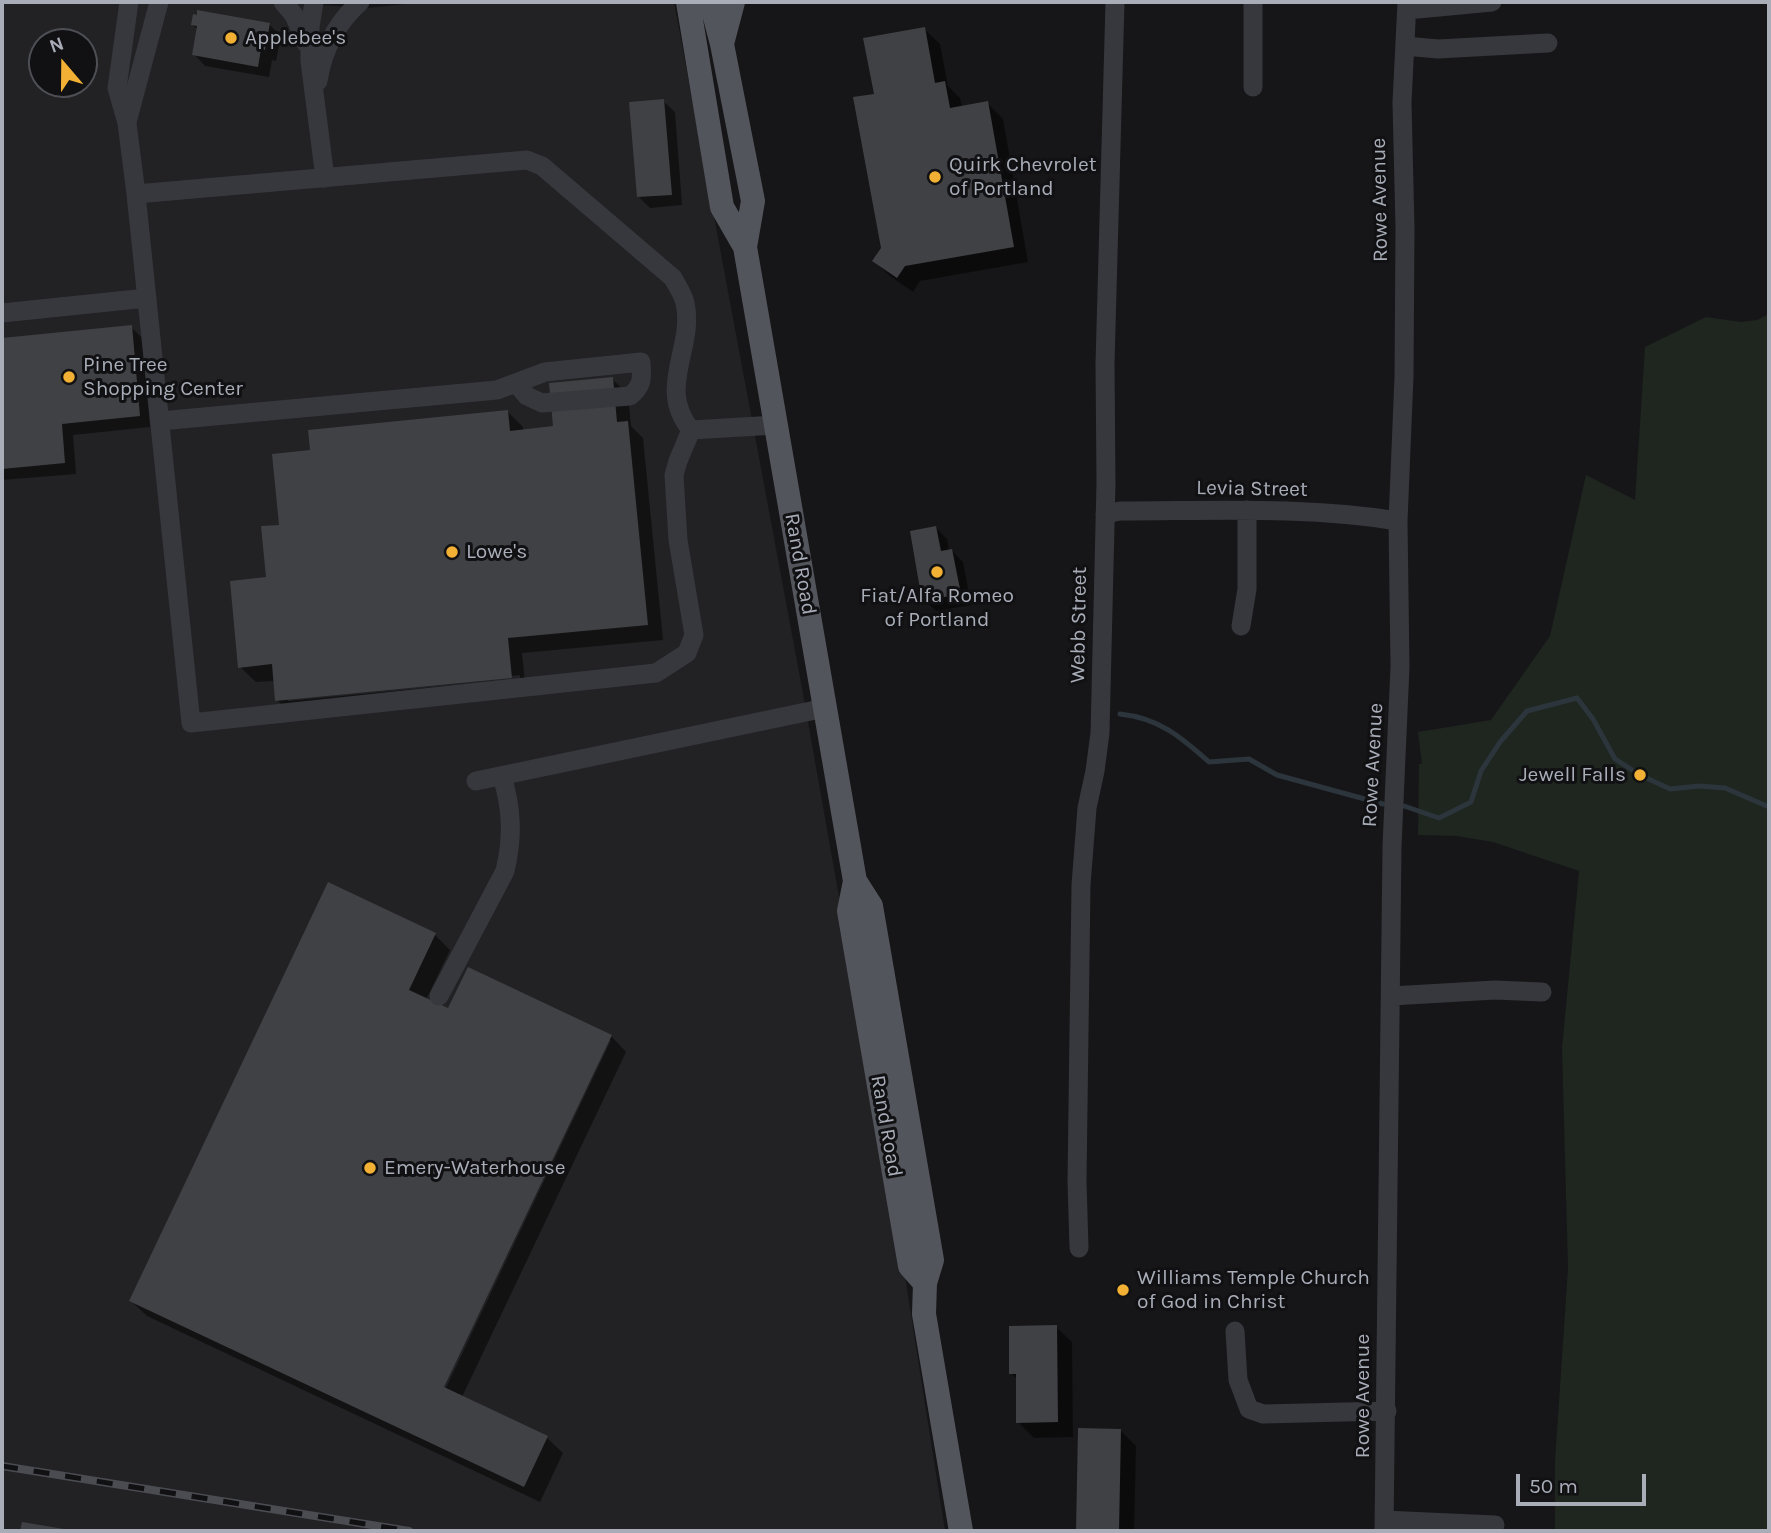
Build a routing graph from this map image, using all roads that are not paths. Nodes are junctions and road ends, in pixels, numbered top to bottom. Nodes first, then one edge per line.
1 (129, 2) edge
2 (159, 2) edge
3 (283, 2) edge
4 (314, 2) edge
5 (360, 2) edge
6 (688, 2) edge
7 (711, 2) edge
8 (733, 2) edge
9 (1115, 2) edge
10 (1253, 2) edge
11 (1492, 2) edge
12 (1407, 6) edge
13 (1548, 43) dead end
14 (722, 44) junction
15 (1405, 46) junction
16 (310, 61) junction
17 (1254, 87) dead end
18 (316, 96) junction
19 (127, 122) junction
20 (325, 178) junction
21 (136, 194) junction
22 (745, 247) junction
23 (147, 298) junction
24 (2, 313) edge
25 (516, 383) junction
26 (160, 422) junction
27 (776, 425) junction
28 (691, 430) junction
29 (1247, 510) junction
30 (1105, 514) junction
31 (1398, 521) junction
32 (1241, 626) dead end
33 (825, 708) junction
34 (502, 776) junction
35 (476, 781) dead end
36 (1542, 992) dead end
37 (439, 996) dead end
38 (1391, 996) junction
39 (1079, 1248) dead end
40 (1235, 1331) dead end
41 (1387, 1411) junction
42 (1495, 1525) dead end
43 (1384, 1526) edge
44 (961, 1531) edge

1 - 19 street
2 - 19 street
3 - 16 street
4 - 16 street
5 - 18 street
6 - 22 main road, Rand Road
7 - 14 main road, Rand Road
8 - 14 main road
9 - 30 street, Webb Street
10 - 17 street
11 - 12 street
12 - 15 street, Rowe Avenue
13 - 15 street
14 - 22 main road, Rand Road
15 - 31 street, Rowe Avenue
16 - 18 street
18 - 20 street
19 - 21 street
20 - 21 street
20 - 28 street
21 - 23 street
22 - 27 main road, Rand Road
23 - 24 street
23 - 26 street
25 - 25 street
25 - 26 street
26 - 28 street
27 - 28 street
27 - 33 main road, Rand Road
29 - 30 street, Levia Street
29 - 31 street, Levia Street
29 - 32 street
30 - 39 street, Webb Street
31 - 38 street, Rowe Avenue
33 - 34 street
33 - 44 main road, Rand Road
34 - 35 street
34 - 37 street
36 - 38 street
38 - 41 street, Rowe Avenue
40 - 41 street
41 - 43 street, Rowe Avenue
42 - 43 street

